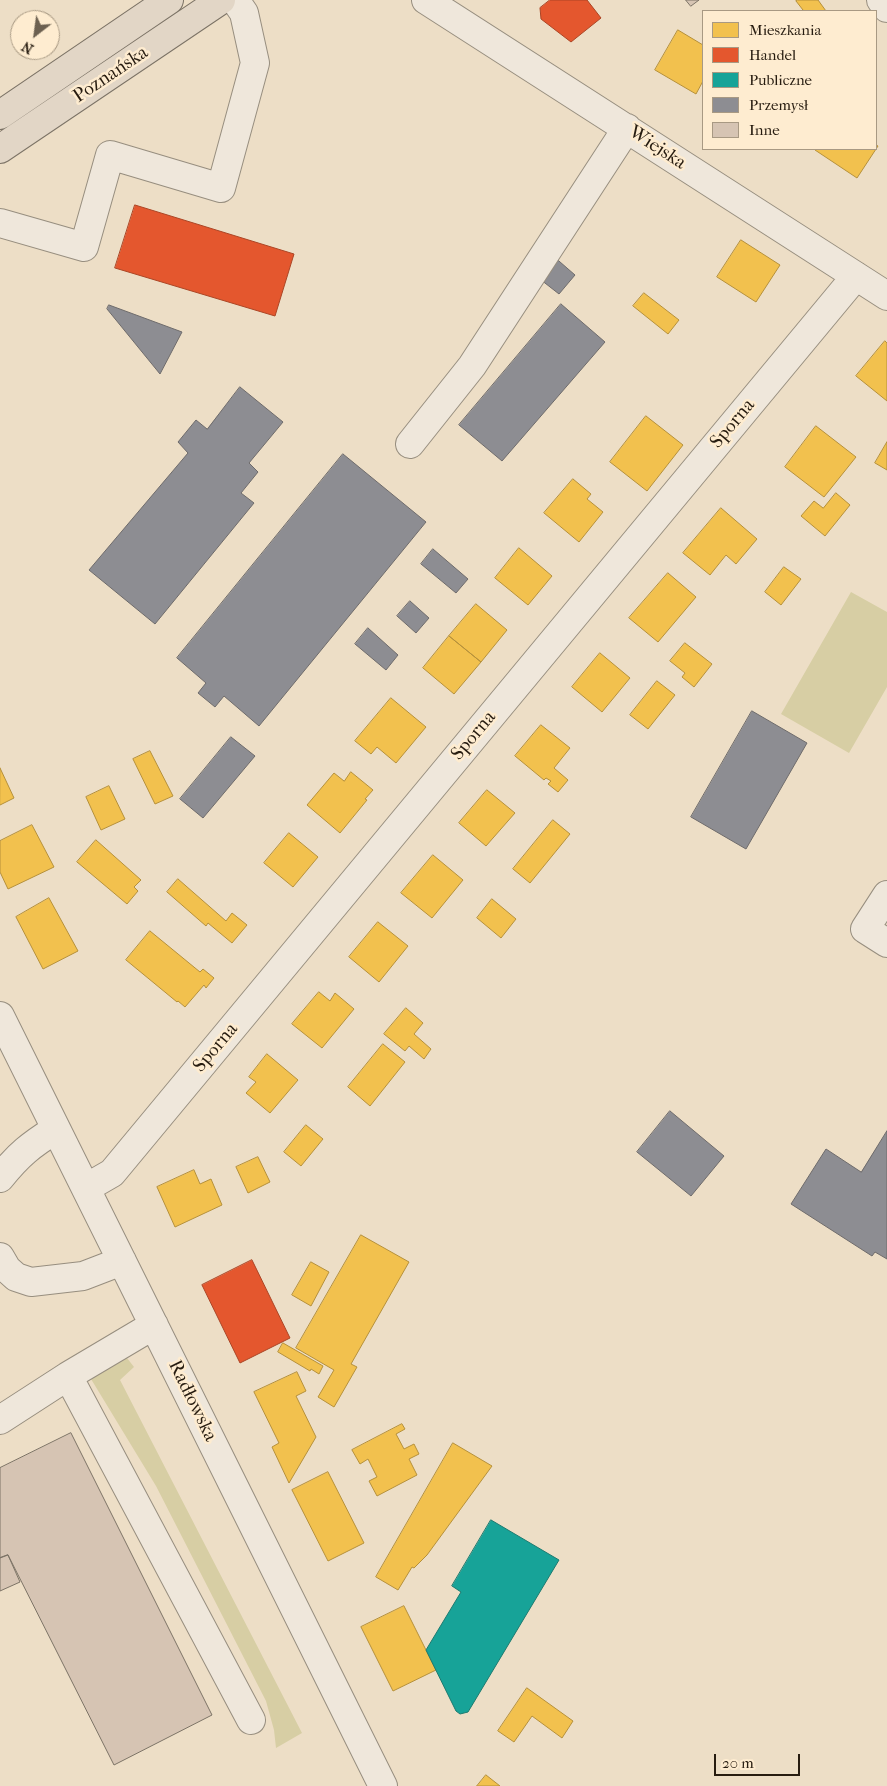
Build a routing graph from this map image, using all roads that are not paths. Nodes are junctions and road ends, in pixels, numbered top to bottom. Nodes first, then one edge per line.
1 (169, 0) edge
2 (221, 0) edge
3 (234, 0) edge
4 (426, 0) edge
5 (881, 0) edge
6 (887, 8) edge
7 (0, 115) edge
8 (627, 128) junction
9 (0, 149) edge
10 (0, 223) edge
11 (856, 276) junction
12 (887, 296) edge
13 (410, 444) dead end
14 (887, 894) edge
15 (887, 943) edge
16 (0, 1016) edge
17 (56, 1129) junction
18 (0, 1178) edge
19 (86, 1188) junction
20 (0, 1257) edge
21 (122, 1261) junction
22 (154, 1325) junction
23 (68, 1376) junction
24 (0, 1420) edge
25 (251, 1720) dead end
26 (383, 1786) edge

1 - 7 main road, Poznańska
2 - 9 main road, Poznańska
3 - 10 street
4 - 8 street, Wiejska
5 - 6 street
8 - 11 street, Wiejska
8 - 13 street
11 - 12 street, Wiejska
11 - 19 street, Sporna
14 - 15 street
16 - 17 street, Radłowska
17 - 18 street
17 - 19 street, Radłowska
19 - 21 street, Radłowska
20 - 21 street
21 - 22 street, Radłowska
22 - 23 street
22 - 26 street, Radłowska
23 - 24 street
23 - 25 street

